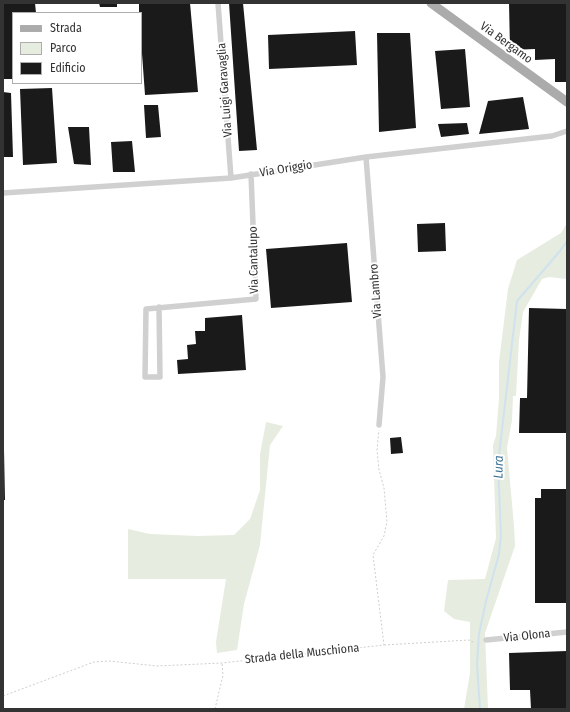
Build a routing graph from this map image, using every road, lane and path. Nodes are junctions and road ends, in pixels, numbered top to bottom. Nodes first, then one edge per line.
1 (218, 3) edge
2 (430, 3) edge
3 (567, 102) edge
4 (567, 131) edge
5 (366, 157) junction
6 (251, 174) junction
7 (231, 178) junction
8 (3, 193) edge
9 (159, 308) junction
10 (380, 426) joint
11 (567, 632) edge
12 (486, 640) dead end
13 (473, 642) dead end
14 (384, 645) junction
15 (222, 663) junction
16 (3, 696) edge
17 (215, 709) edge

1 - 7 street, Via Luigi Garavaglia
2 - 3 main road, Via Bergamo
4 - 5 street, Via Origgio
5 - 6 street, Via Origgio
5 - 10 street, Via Lambro
6 - 7 street, Via Origgio
6 - 9 street, Via Cantalupo
7 - 8 street, Via Origgio
9 - 9 street, Via Cantalupo
10 - 14 path
11 - 12 street, Via Olona
13 - 14 path, Strada della Muschiona
14 - 15 path, Strada della Muschiona
15 - 16 path, Strada della Muschiona
15 - 17 path

